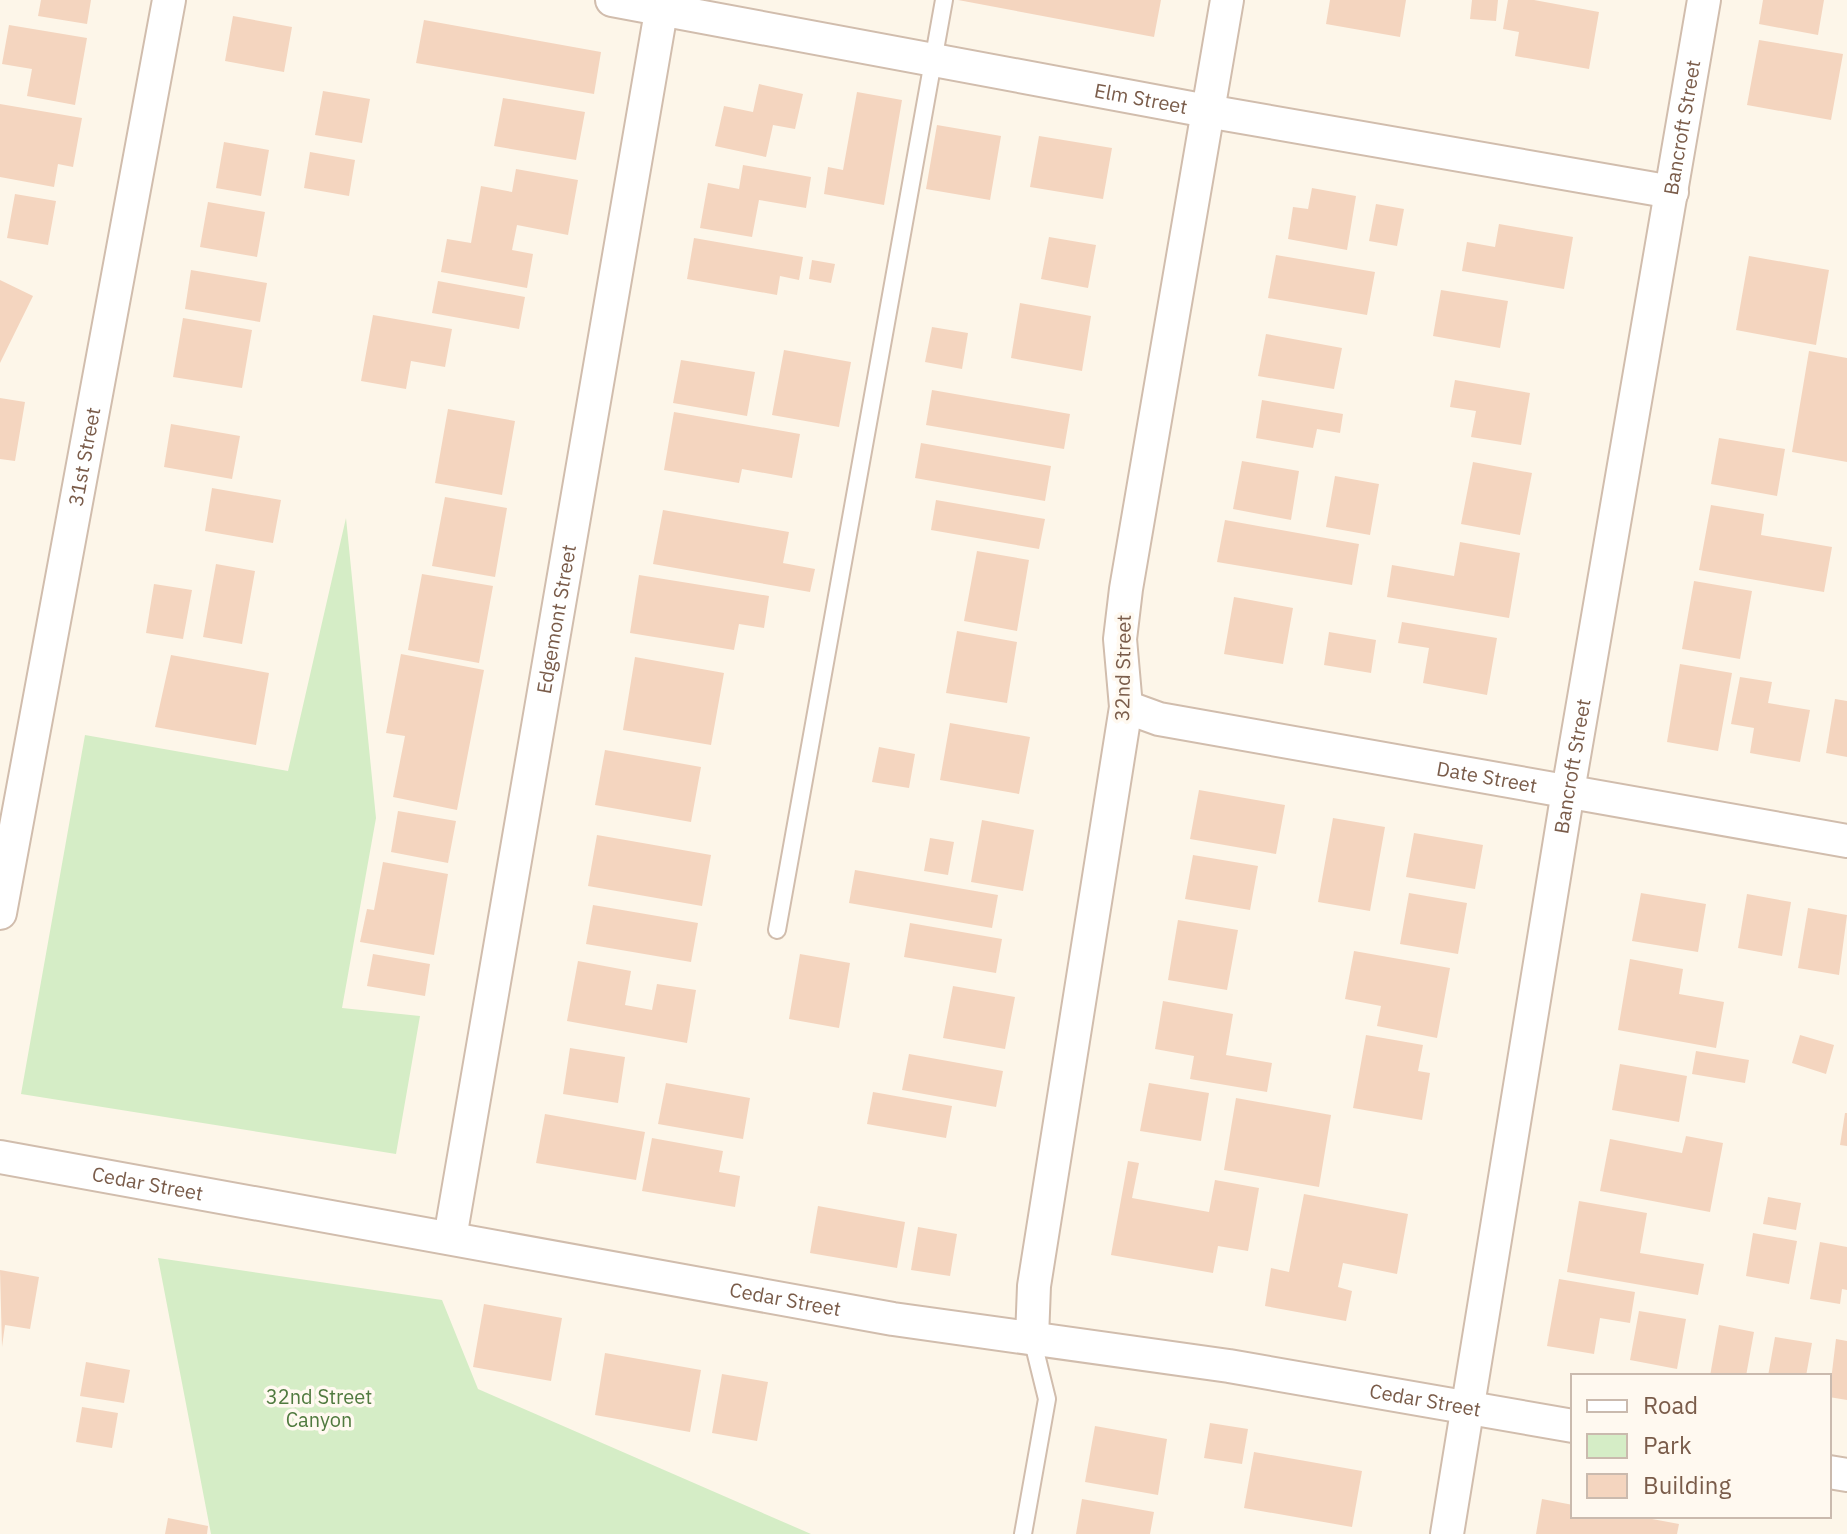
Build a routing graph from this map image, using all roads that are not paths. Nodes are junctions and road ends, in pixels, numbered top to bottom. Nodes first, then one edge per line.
1 (169, 0) edge
2 (612, 0) edge
3 (944, 0) edge
4 (1227, 0) edge
5 (1704, 0) edge
6 (662, 4) edge
7 (935, 59) junction
8 (1207, 111) junction
9 (1672, 192) junction
10 (1126, 707) junction
11 (1568, 791) junction
12 (1847, 841) edge
13 (0, 913) edge
14 (777, 930) dead end
15 (0, 1157) edge
16 (450, 1238) junction
17 (1032, 1338) junction
18 (1467, 1407) junction
19 (1571, 1426) edge
20 (1023, 1534) edge
21 (1447, 1534) edge

1 - 13 street, 31st Street
2 - 6 street, Elm Street
3 - 7 lane
4 - 8 street, 32nd Street
5 - 9 street, Bancroft Street
6 - 7 street, Elm Street
6 - 16 street, Edgemont Street
7 - 8 street, Elm Street
7 - 14 lane
8 - 9 street, Elm Street
8 - 10 street, 32nd Street
9 - 11 street, Bancroft Street
10 - 11 street, Date Street
10 - 17 street, 32nd Street
11 - 12 street, Date Street
11 - 18 street, Bancroft Street
15 - 16 street, Cedar Street
16 - 17 street, Cedar Street
17 - 18 street, Cedar Street
17 - 20 lane
18 - 19 street, Cedar Street
18 - 21 street, Bancroft Street

